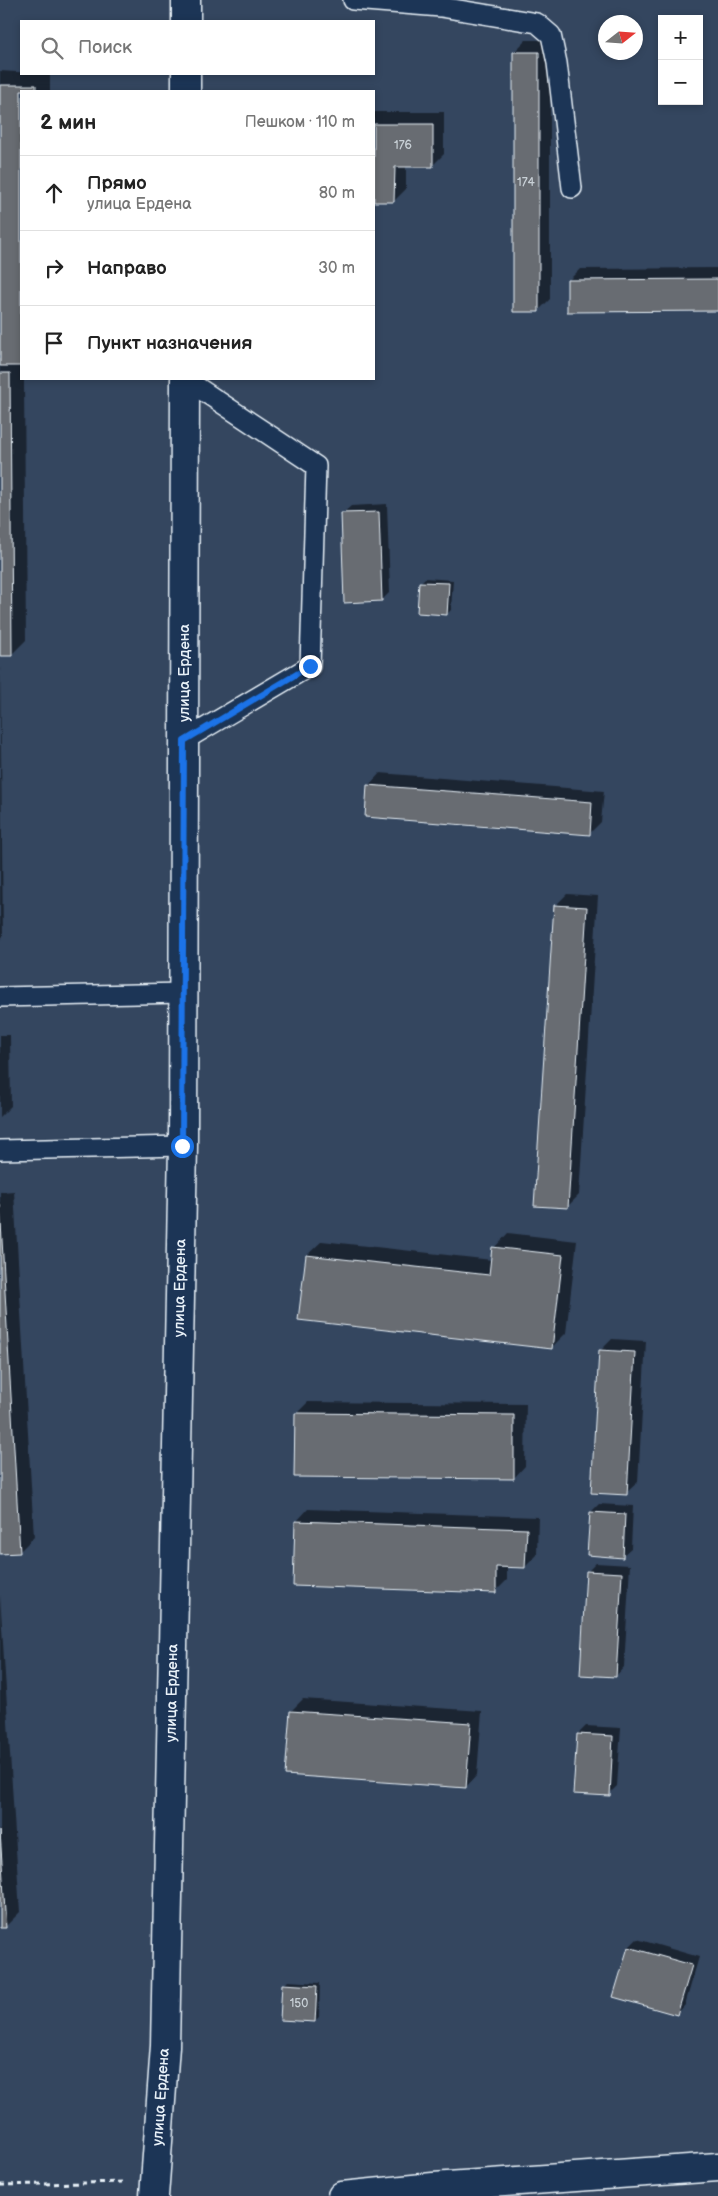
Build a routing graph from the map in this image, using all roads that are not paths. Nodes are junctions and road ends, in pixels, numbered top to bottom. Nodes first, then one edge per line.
1 (186, 0) edge
2 (353, 0) edge
3 (186, 20) edge
4 (186, 75) edge
5 (186, 90) edge
6 (572, 188) dead end
7 (185, 380) edge
8 (187, 380) edge
9 (184, 741) junction
10 (183, 993) junction
11 (0, 997) edge
12 (182, 1146) junction
13 (0, 1150) edge
14 (718, 2167) edge
15 (154, 2188) edge
16 (433, 2192) edge
17 (342, 2196) edge

1 - 3 street
2 - 6 lane
4 - 5 street
7 - 9 street, улица Ердена
8 - 9 lane
9 - 10 street, улица Ердена
10 - 11 lane
10 - 12 street, улица Ердена
12 - 13 lane
12 - 15 street, улица Ердена
14 - 16 street
16 - 17 street

